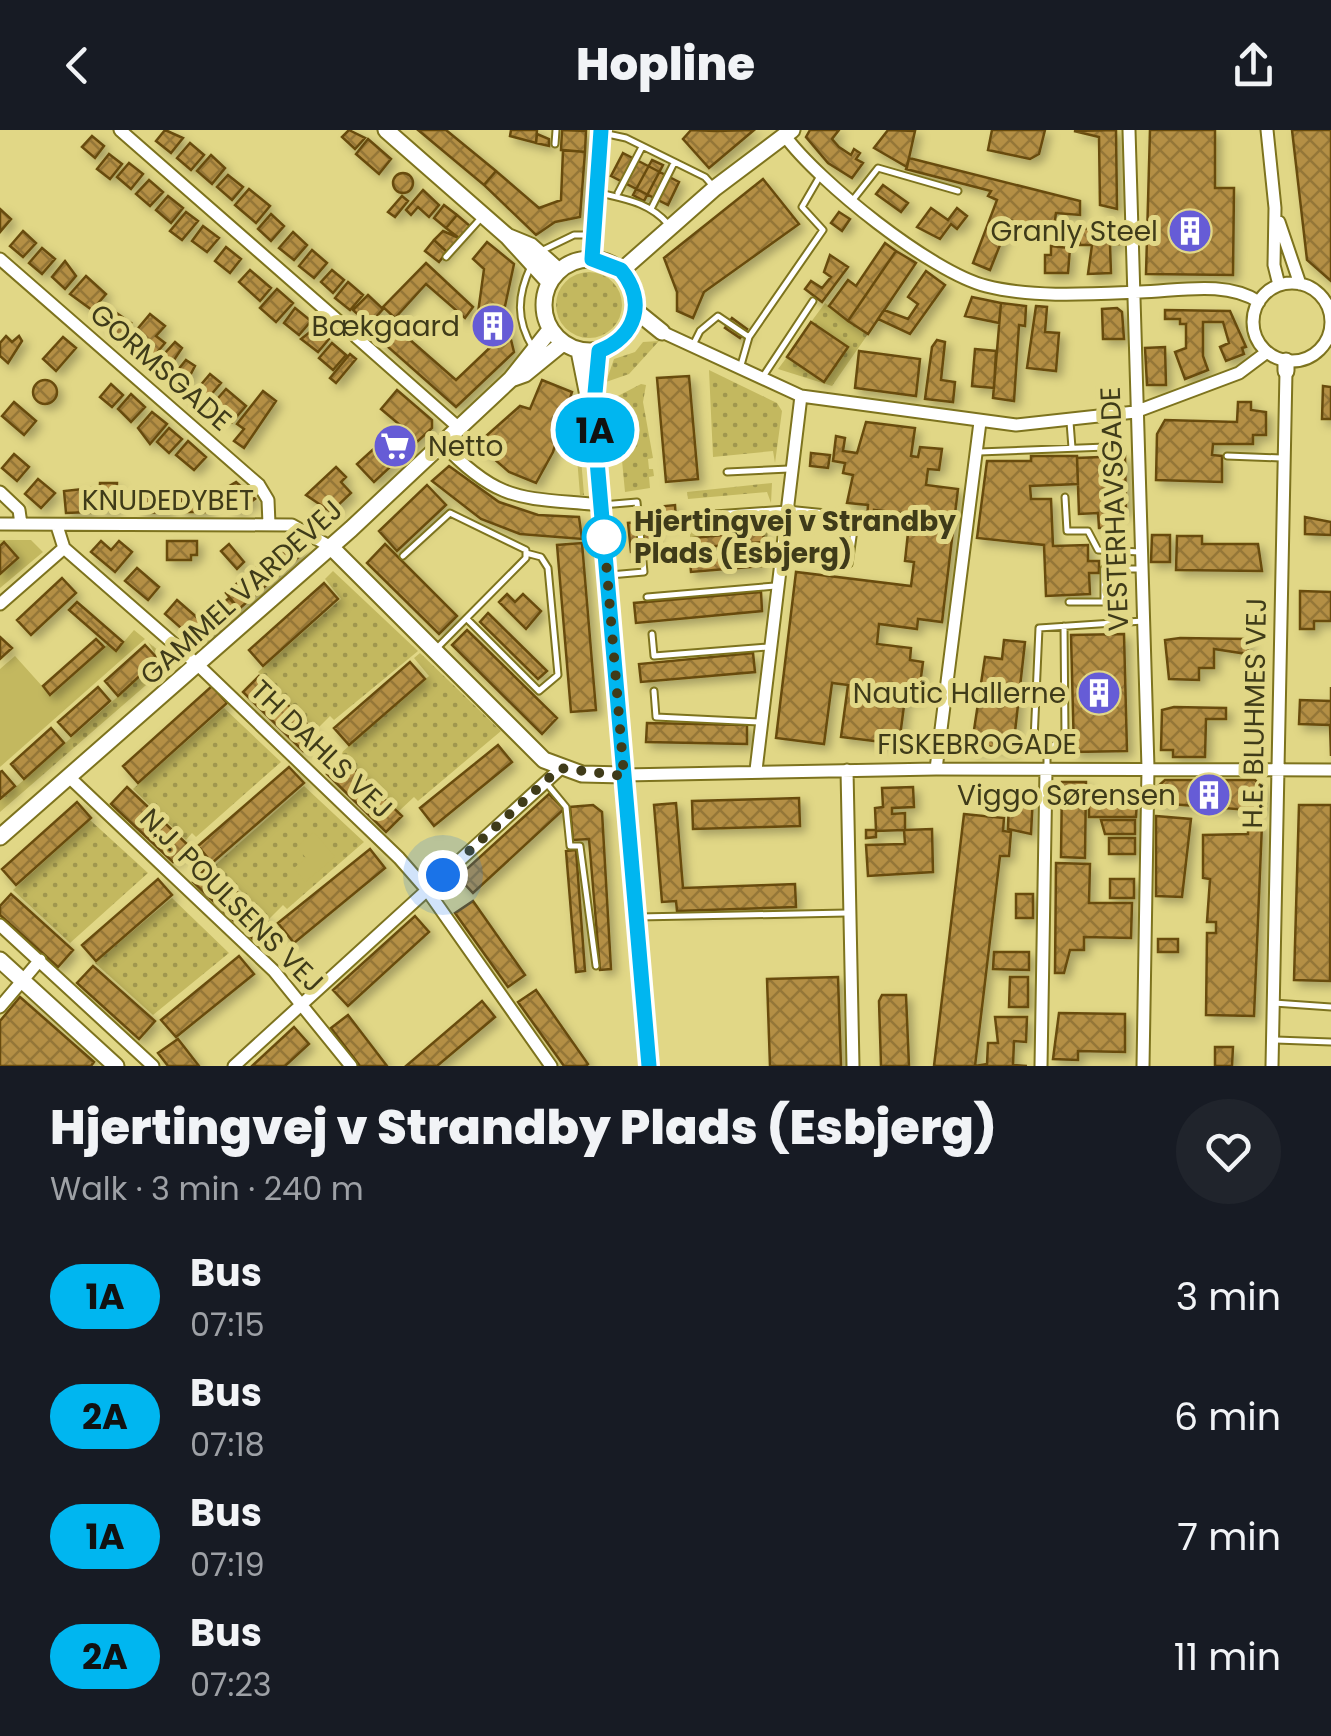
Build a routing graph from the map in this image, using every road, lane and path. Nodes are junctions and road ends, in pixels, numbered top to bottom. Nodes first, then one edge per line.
1 (120, 130) edge
2 (386, 130) edge
3 (556, 130) edge
4 (1129, 130) edge
5 (1267, 130) edge
6 (601, 131) edge
7 (788, 133) edge
8 (554, 144) dead end
9 (642, 147) junction
10 (674, 162) junction
11 (820, 176) junction
12 (715, 188) junction
13 (958, 191) dead end
14 (597, 193) junction
15 (618, 193) junction
16 (852, 201) junction
17 (1275, 208) junction
18 (651, 210) junction
19 (484, 215) junction
20 (670, 226) junction
21 (594, 235) junction
22 (446, 257) dead end
23 (592, 259) junction
24 (0, 260) edge
25 (534, 260) junction
26 (621, 270) junction
27 (554, 276) junction
28 (1300, 284) junction
29 (1280, 286) junction
30 (1132, 292) junction
31 (813, 302) dead end
32 (1259, 302) junction
33 (1329, 305) edge
34 (634, 319) junction
35 (1331, 322) edge
36 (344, 326) dead end
37 (550, 330) junction
38 (662, 332) joint
39 (356, 337) dead end
40 (749, 337) junction
41 (1329, 339) edge
42 (563, 344) junction
43 (692, 346) junction
44 (534, 349) junction
45 (579, 351) junction
46 (599, 351) junction
47 (1267, 352) junction
48 (1286, 366) junction
49 (739, 367) junction
50 (511, 378) junction
51 (762, 378) junction
52 (800, 396) junction
53 (1135, 412) junction
54 (593, 414) junction
55 (980, 422) junction
56 (1070, 422) junction
57 (458, 427) junction
58 (442, 442) junction
59 (1106, 447) dead end
60 (1072, 448) junction
61 (976, 452) junction
62 (1227, 456) dead end
63 (1284, 458) junction
64 (792, 469) junction
65 (727, 472) dead end
66 (0, 492) edge
67 (1065, 497) dead end
68 (601, 505) junction
69 (788, 509) junction
70 (655, 514) dead end
71 (700, 515) dead end
72 (638, 516) junction
73 (0, 524) edge
74 (20, 524) junction
75 (269, 524) junction
76 (57, 526) junction
77 (331, 547) junction
78 (64, 548) junction
79 (1140, 552) junction
80 (526, 553) junction
81 (404, 556) dead end
82 (849, 564) dead end
83 (1141, 569) junction
84 (607, 576) junction
85 (778, 586) junction
86 (647, 597) dead end
87 (1069, 602) dead end
88 (0, 604) edge
89 (466, 618) junction
90 (1142, 621) junction
91 (1064, 626) junction
92 (652, 634) dead end
93 (771, 646) junction
94 (434, 651) junction
95 (198, 664) junction
96 (654, 691) dead end
97 (762, 722) junction
98 (1047, 751) junction
99 (560, 768) junction
100 (936, 768) junction
101 (1148, 768) junction
102 (1046, 769) junction
103 (1278, 769) junction
104 (756, 770) junction
105 (847, 770) junction
106 (1331, 770) edge
107 (624, 776) junction
108 (69, 777) junction
109 (545, 782) junction
110 (0, 837) edge
111 (427, 890) junction
112 (850, 912) junction
113 (636, 918) junction
114 (0, 925) edge
115 (0, 960) edge
116 (40, 960) junction
117 (596, 966) dead end
118 (23, 981) junction
119 (303, 1003) junction
120 (1273, 1003) junction
121 (0, 1007) edge
122 (1331, 1007) edge
123 (1272, 1040) junction
124 (1331, 1042) edge
125 (116, 1066) edge
126 (154, 1066) edge
127 (234, 1066) edge
128 (351, 1066) edge
129 (552, 1066) edge
130 (649, 1066) edge
131 (853, 1066) edge
132 (1041, 1066) edge
133 (1143, 1066) edge
134 (1272, 1066) edge

1 - 36 street
2 - 19 street
3 - 8 lane
4 - 30 street, VESTERHAVSGADE
5 - 17 street
6 - 9 lane
6 - 14 street
7 - 11 street
7 - 12 street
9 - 10 lane
9 - 15 lane
10 - 12 lane
10 - 18 lane
11 - 16 street
11 - 40 lane
12 - 20 street
13 - 16 lane
14 - 15 lane
14 - 21 street
15 - 18 lane
16 - 30 street
17 - 28 street
17 - 29 street
18 - 20 lane
19 - 22 lane
19 - 25 street
20 - 26 street
21 - 23 street
21 - 25 lane
23 - 26 street
23 - 27 street
24 - 75 street, GORMSGADE
25 - 27 street
25 - 44 lane
26 - 34 street
27 - 37 street
28 - 29 street
28 - 33 street
29 - 32 street
30 - 32 street
30 - 53 street, VESTERHAVSGADE
31 - 51 lane
32 - 47 street
33 - 35 street
34 - 38 street
34 - 46 street
35 - 41 street
37 - 42 street
37 - 44 street, GAMMEL VARDEVEJ
38 - 43 street
39 - 57 street
40 - 43 lane
40 - 49 lane
41 - 48 street
42 - 45 street
42 - 50 street, GAMMEL VARDEVEJ
43 - 49 street
44 - 50 street, GAMMEL VARDEVEJ
45 - 46 street
45 - 54 street
46 - 54 street
47 - 48 street
47 - 53 street
48 - 63 street, H.E. BLUHMES VEJ
49 - 51 street
50 - 57 street, GAMMEL VARDEVEJ
51 - 52 street
52 - 55 street
52 - 64 street
53 - 56 street
53 - 79 street, VESTERHAVSGADE
54 - 68 street
55 - 56 street
55 - 61 street
56 - 60 lane
57 - 58 street, GAMMEL VARDEVEJ
58 - 68 street
58 - 77 street, GAMMEL VARDEVEJ
59 - 60 lane
60 - 61 lane
61 - 100 street
62 - 63 lane
63 - 103 street, H.E. BLUHMES VEJ
64 - 65 lane
64 - 69 street
66 - 74 street
67 - 79 lane
68 - 72 lane
68 - 84 street
69 - 71 lane
69 - 82 lane
69 - 85 street
70 - 72 lane
72 - 84 lane
73 - 74 street, KNUDEDYBET
74 - 76 street, KNUDEDYBET
75 - 76 street, KNUDEDYBET
75 - 77 street, KNUDEDYBET
76 - 78 street
77 - 94 street
77 - 95 street, GAMMEL VARDEVEJ
78 - 88 street
78 - 95 street, TH DAHLS VEJ
79 - 83 street, VESTERHAVSGADE
80 - 81 lane
80 - 89 lane
80 - 89 lane
83 - 87 lane
83 - 90 street, VESTERHAVSGADE
84 - 107 street
85 - 86 lane
85 - 93 street
89 - 94 lane
90 - 91 lane
90 - 101 street, VESTERHAVSGADE
91 - 98 lane
91 - 98 lane
92 - 93 lane
93 - 97 street
94 - 99 street
95 - 108 street, GAMMEL VARDEVEJ
95 - 111 street, TH DAHLS VEJ
96 - 97 lane
97 - 104 street
98 - 102 lane
99 - 107 street
99 - 109 street
100 - 102 street, FISKEBROGADE
100 - 105 street, FISKEBROGADE
101 - 102 street, FISKEBROGADE
101 - 103 street, FISKEBROGADE
101 - 133 street, VESTERHAVSGADE
102 - 132 street
103 - 106 street, FISKEBROGADE
103 - 120 street, H.E. BLUHMES VEJ
104 - 105 street, FISKEBROGADE
104 - 107 street, FISKEBROGADE
105 - 112 street
107 - 113 street
108 - 110 street, GAMMEL VARDEVEJ
108 - 119 street, N.J. POULSENS VEJ
109 - 111 street
109 - 117 lane
111 - 119 street
111 - 129 street, TH DAHLS VEJ
112 - 113 lane
112 - 131 street
113 - 130 street
114 - 116 street
115 - 118 street
116 - 118 street
116 - 126 street
118 - 121 street
118 - 125 street
119 - 127 street
119 - 128 street, N.J. POULSENS VEJ
120 - 122 lane
120 - 123 street, H.E. BLUHMES VEJ
123 - 124 lane
123 - 134 street, H.E. BLUHMES VEJ

